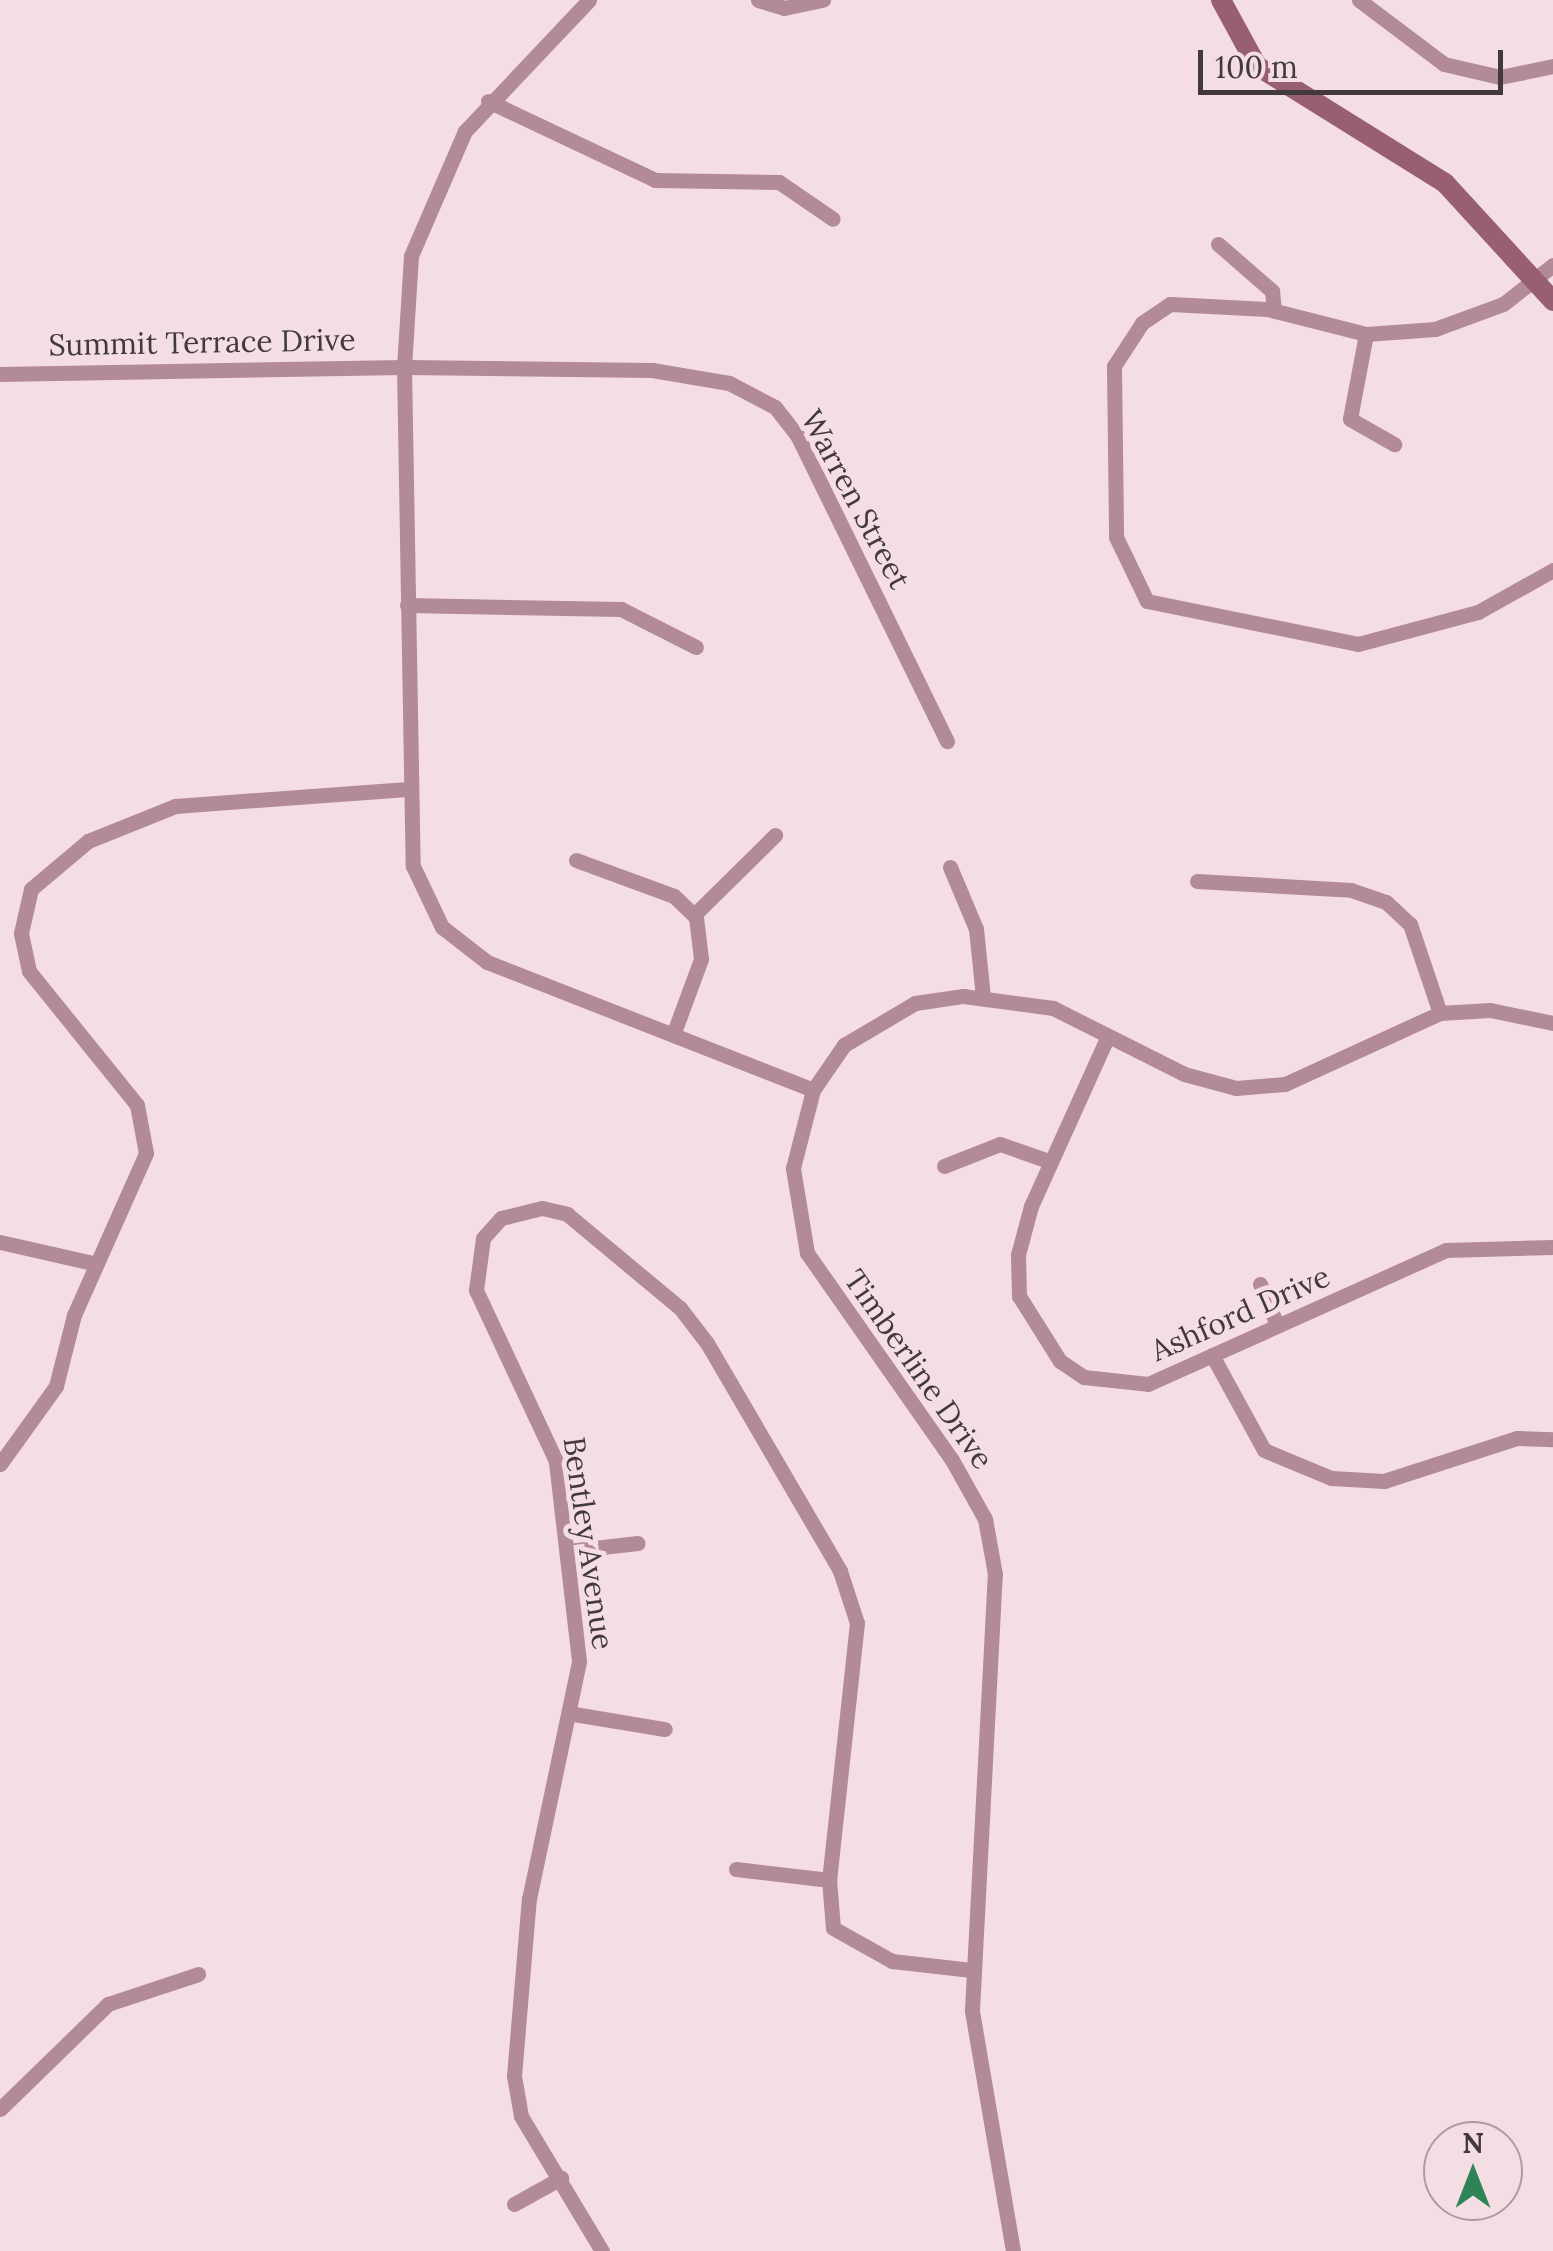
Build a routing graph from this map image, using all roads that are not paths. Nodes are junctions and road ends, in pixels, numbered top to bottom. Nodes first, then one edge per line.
1 (590, 0) edge
2 (758, 0) edge
3 (824, 0) edge
4 (1221, 0) edge
5 (1359, 0) edge
6 (1553, 66) edge
7 (488, 102) junction
8 (833, 219) dead end
9 (1218, 244) dead end
10 (1553, 265) edge
11 (1532, 279) junction
12 (1553, 301) edge
13 (1274, 311) junction
14 (1366, 334) junction
15 (404, 367) junction
16 (0, 374) edge
17 (1394, 444) dead end
18 (1553, 570) edge
19 (407, 606) junction
20 (696, 648) dead end
21 (948, 741) dead end
22 (407, 789) junction
23 (775, 835) dead end
24 (576, 860) dead end
25 (950, 867) dead end
26 (1197, 881) dead end
27 (694, 915) junction
28 (984, 997) junction
29 (1440, 1013) junction
30 (1553, 1023) edge
31 (673, 1036) junction
32 (1107, 1038) junction
33 (813, 1090) junction
34 (1050, 1162) junction
35 (944, 1166) dead end
36 (0, 1242) edge
37 (1553, 1247) edge
38 (97, 1264) junction
39 (1260, 1284) dead end
40 (1277, 1325) junction
41 (1212, 1355) junction
42 (1553, 1438) edge
43 (0, 1464) edge
44 (638, 1543) dead end
45 (568, 1551) junction
46 (574, 1714) junction
47 (665, 1729) dead end
48 (736, 1870) dead end
49 (828, 1880) junction
50 (971, 1970) junction
51 (198, 1974) dead end
52 (0, 2109) edge
53 (561, 2178) junction
54 (514, 2204) dead end
55 (602, 2251) edge
56 (1013, 2251) edge

1 - 7 street
2 - 3 street
4 - 11 street
5 - 6 street
7 - 8 street
7 - 15 street
9 - 13 street
10 - 11 street
11 - 12 street
11 - 14 street
13 - 14 street
13 - 18 street
14 - 17 street
15 - 16 street, Summit Terrace Drive
15 - 19 street
15 - 21 street, Warren Street
19 - 20 street
19 - 22 street
22 - 31 street
22 - 38 street
23 - 27 street
24 - 27 street
25 - 28 street
26 - 29 street
27 - 31 street
28 - 32 street, Timberline Drive
28 - 33 street, Timberline Drive
29 - 30 street, Timberline Drive
29 - 32 street, Timberline Drive
31 - 33 street
32 - 34 street, Ashford Drive
33 - 50 street, Timberline Drive
34 - 35 street
34 - 41 street, Ashford Drive
36 - 38 street
37 - 40 street, Ashford Drive
38 - 43 street
39 - 40 street
40 - 41 street, Ashford Drive
41 - 42 street
44 - 45 street
45 - 46 street, Bentley Avenue
45 - 49 street, Bentley Avenue
46 - 47 street
46 - 53 street, Bentley Avenue
48 - 49 street
49 - 50 street, Bentley Avenue
50 - 56 street, Timberline Drive
51 - 52 street
53 - 54 street
53 - 55 street, Bentley Avenue

